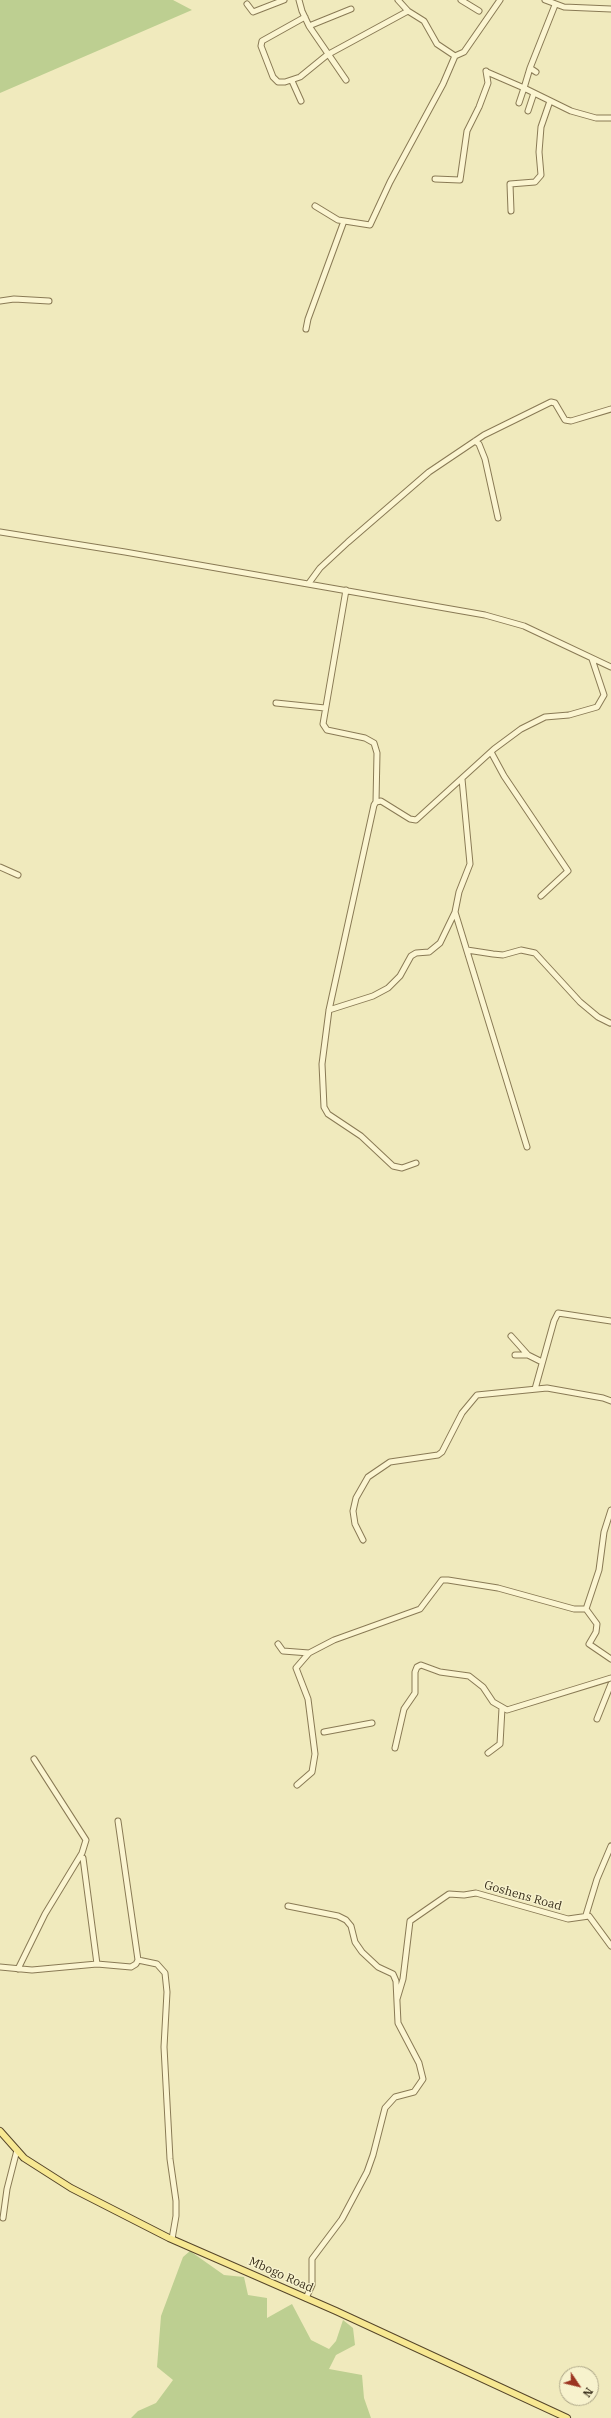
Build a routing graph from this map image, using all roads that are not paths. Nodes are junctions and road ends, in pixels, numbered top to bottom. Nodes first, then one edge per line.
1 (284, 0) edge
2 (300, 0) edge
3 (398, 0) edge
4 (462, 0) edge
5 (500, 0) edge
6 (545, 0) edge
7 (247, 4) dead end
8 (555, 5) junction
9 (351, 9) dead end
10 (611, 9) edge
11 (408, 11) junction
12 (479, 11) dead end
13 (304, 17) junction
14 (309, 26) junction
15 (327, 55) junction
16 (455, 56) junction
17 (530, 68) junction
18 (536, 72) dead end
19 (346, 80) dead end
20 (292, 81) junction
21 (524, 88) junction
22 (534, 93) junction
23 (301, 100) dead end
24 (550, 101) junction
25 (519, 103) dead end
26 (528, 111) dead end
27 (611, 118) edge
28 (435, 179) dead end
29 (315, 206) dead end
30 (511, 211) dead end
31 (344, 221) junction
32 (0, 301) edge
33 (49, 301) dead end
34 (306, 329) dead end
35 (611, 409) edge
36 (475, 441) junction
37 (498, 518) dead end
38 (0, 532) edge
39 (309, 583) junction
40 (346, 590) junction
41 (592, 659) junction
42 (611, 666) edge
43 (276, 702) dead end
44 (325, 708) junction
45 (491, 752) junction
46 (462, 779) junction
47 (376, 802) junction
48 (0, 867) edge
49 (18, 875) dead end
50 (541, 896) dead end
51 (455, 912) junction
52 (467, 950) junction
53 (329, 1010) junction
54 (610, 1023) edge
55 (527, 1147) dead end
56 (416, 1163) dead end
57 (611, 1321) edge
58 (511, 1336) dead end
59 (515, 1355) dead end
60 (528, 1355) junction
61 (542, 1362) junction
62 (535, 1389) junction
63 (611, 1402) edge
64 (611, 1510) edge
65 (363, 1540) dead end
66 (586, 1609) junction
67 (278, 1644) dead end
68 (309, 1653) junction
69 (611, 1658) edge
70 (611, 1678) edge
71 (611, 1684) edge
72 (502, 1708) junction
73 (596, 1719) dead end
74 (372, 1723) dead end
75 (324, 1732) dead end
76 (395, 1748) dead end
77 (488, 1753) dead end
78 (34, 1759) dead end
79 (297, 1785) dead end
80 (118, 1821) dead end
81 (611, 1846) edge
82 (83, 1858) dead end
83 (288, 1906) dead end
84 (586, 1915) junction
85 (611, 1946) edge
86 (138, 1960) junction
87 (97, 1964) junction
88 (0, 1967) edge
89 (18, 1969) junction
90 (395, 2004) junction
91 (0, 2131) edge
92 (17, 2150) junction
93 (3, 2218) dead end
94 (172, 2239) junction
95 (306, 2298) junction
96 (566, 2418) edge

1 - 7 street
2 - 13 street
3 - 11 street
4 - 12 street
5 - 16 street
6 - 8 street
8 - 10 street
8 - 17 street
9 - 14 street
11 - 15 street
11 - 16 street
13 - 14 street
13 - 20 street
14 - 15 street
15 - 19 street
15 - 20 street
16 - 31 street
17 - 18 street
17 - 21 street
20 - 23 street
21 - 22 street
21 - 25 street
21 - 28 street
22 - 24 street
22 - 26 street
24 - 27 street
24 - 30 street
29 - 31 street
31 - 34 street
32 - 33 street
35 - 36 street
36 - 37 street
36 - 39 street
38 - 39 street
39 - 40 street
40 - 41 street
40 - 44 street
41 - 42 street
41 - 45 street
43 - 44 street
44 - 47 street
45 - 46 street
45 - 50 street
46 - 47 street
46 - 51 street
47 - 53 street
48 - 49 street
51 - 52 street
51 - 53 street
52 - 54 street
52 - 55 street
53 - 56 street
57 - 61 street
58 - 60 street
59 - 60 street
60 - 61 street
61 - 62 street
62 - 63 street
62 - 65 street
64 - 66 street
66 - 68 street
66 - 69 street
67 - 68 street
68 - 79 street
70 - 72 street
71 - 73 street
72 - 76 street
72 - 77 street
74 - 75 street
78 - 89 street
80 - 86 street
81 - 84 street
82 - 87 street
83 - 90 street
84 - 85 street
84 - 90 street, Goshens Road
86 - 87 street
86 - 94 street
87 - 89 street
88 - 89 street
90 - 95 street
91 - 92 main road, Mbogo Road
92 - 93 street
92 - 94 main road, Mbogo Road
94 - 95 main road, Mbogo Road
95 - 96 main road, Mbogo Road

